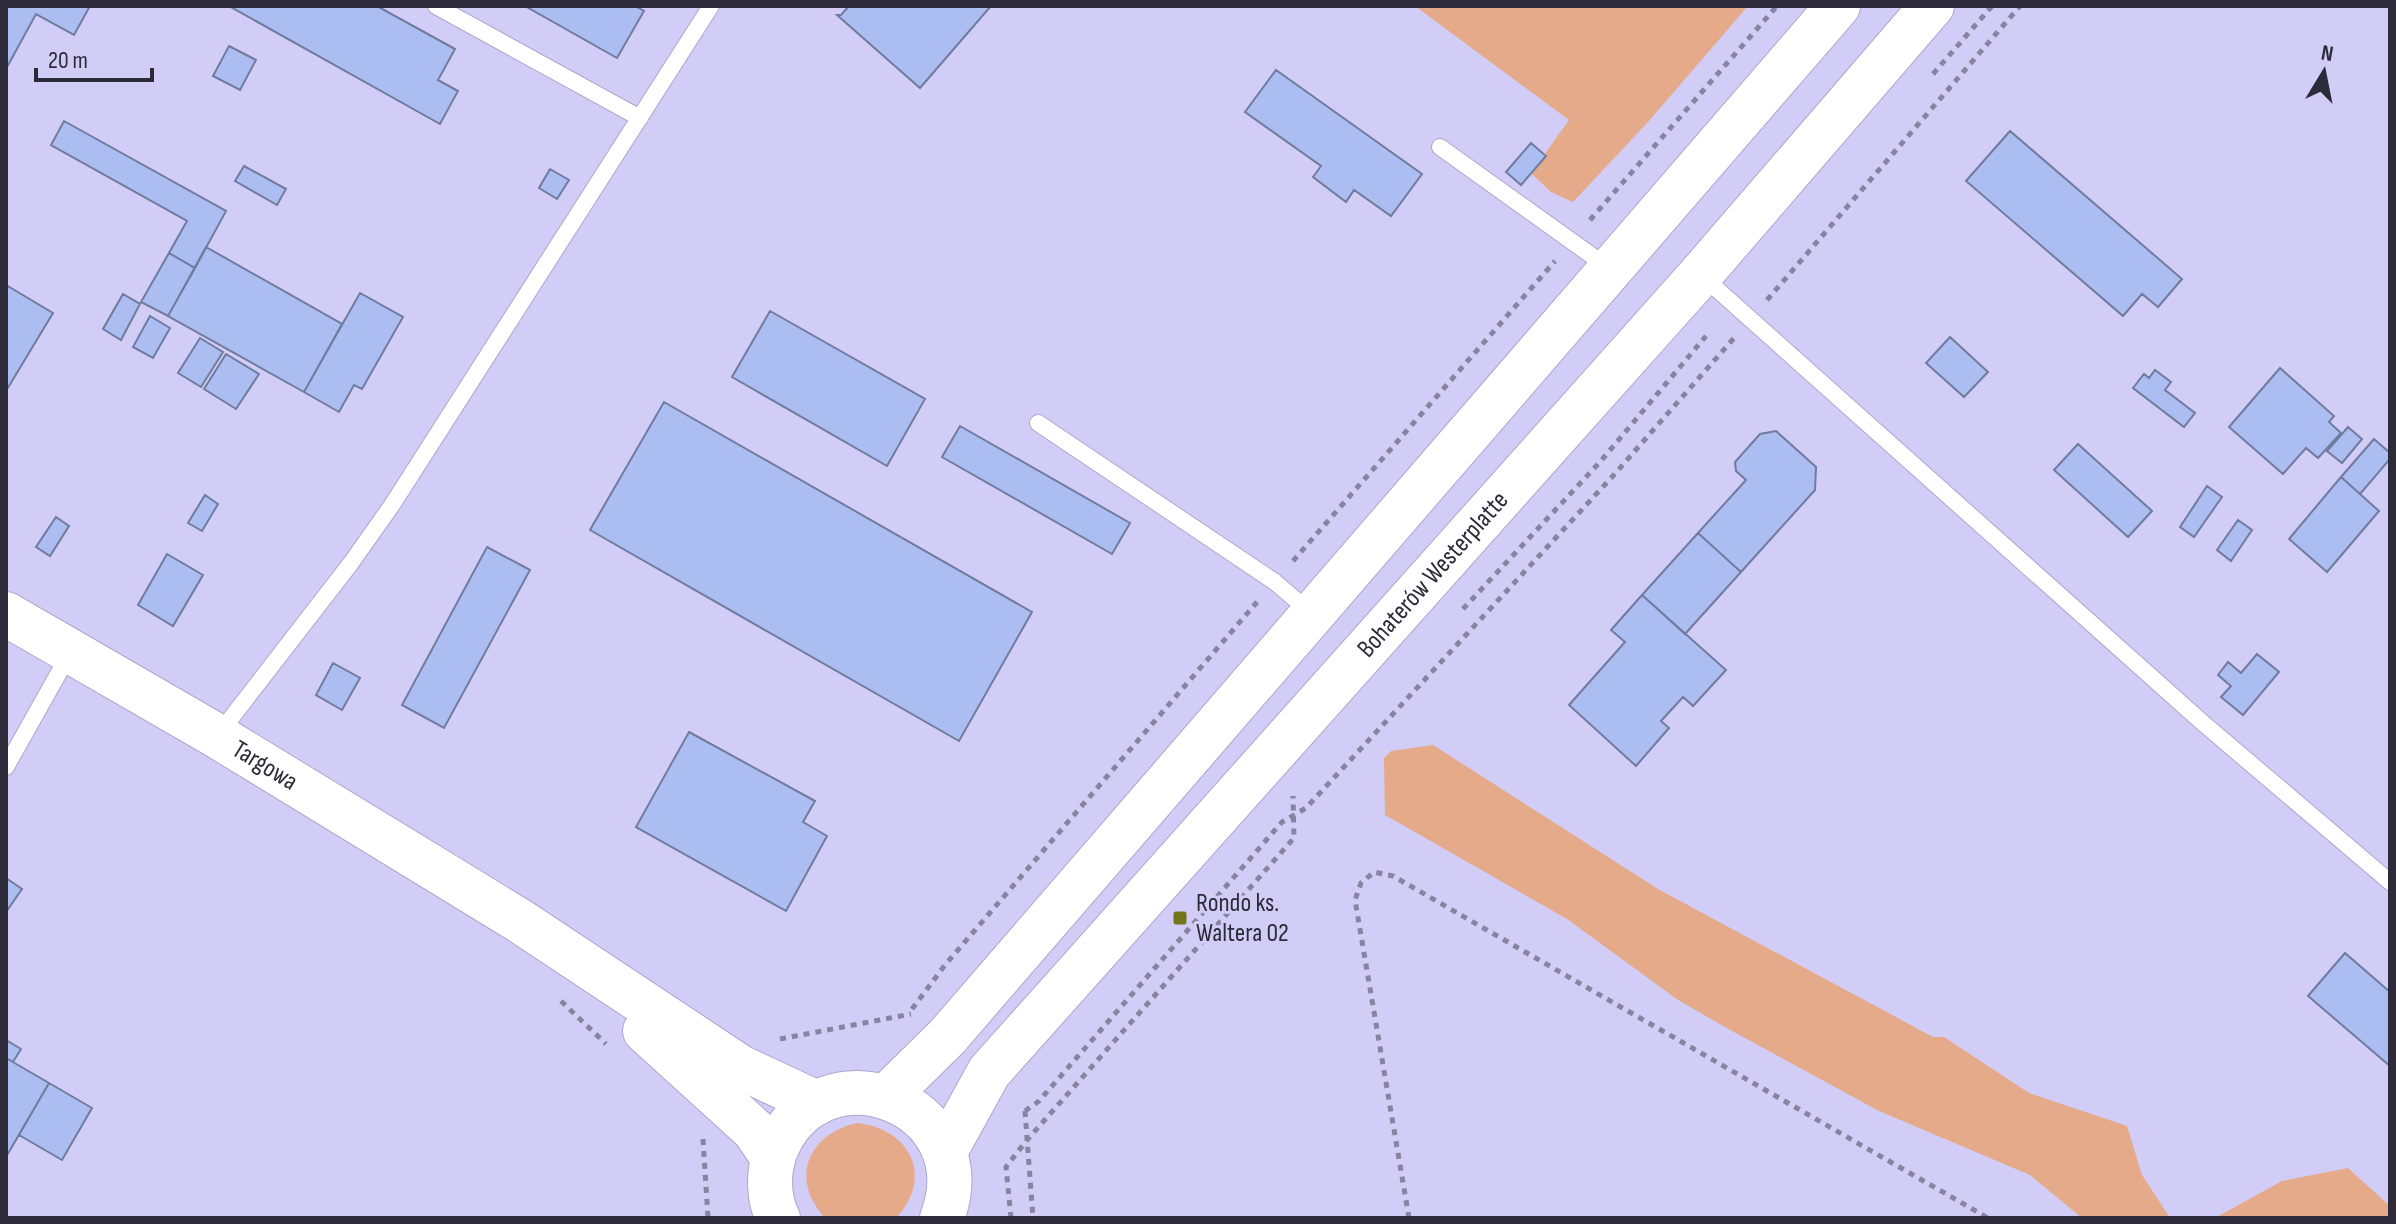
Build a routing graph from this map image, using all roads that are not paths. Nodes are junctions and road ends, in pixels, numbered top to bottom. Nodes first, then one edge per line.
1 (436, 6) edge
2 (711, 6) edge
3 (1838, 6) edge
4 (1932, 6) edge
5 (640, 118) junction
6 (1440, 147) dead end
7 (1610, 269) junction
8 (1700, 275) junction
9 (1038, 423) dead end
10 (6, 614) edge
11 (1313, 614) junction
12 (71, 652) junction
13 (217, 736) junction
14 (6, 767) edge
15 (2390, 882) edge
16 (520, 921) junction
17 (887, 1096) junction
18 (817, 1103) junction
19 (945, 1152) junction
20 (773, 1158) junction
21 (775, 1216) edge
22 (944, 1218) edge

1 - 5 lane
2 - 5 lane
3 - 7 main road
4 - 8 main road, Bohaterów Westerplatte
5 - 13 lane
6 - 7 lane
7 - 11 main road
8 - 15 lane
8 - 19 main road, Bohaterów Westerplatte
9 - 11 lane
10 - 12 main road, Targowa
11 - 17 main road
12 - 13 main road, Targowa
12 - 14 lane
13 - 16 main road, Targowa
16 - 18 main road, Targowa
16 - 20 main road, Targowa
17 - 18 main road
17 - 19 main road
18 - 20 main road
19 - 22 main road
20 - 21 main road

